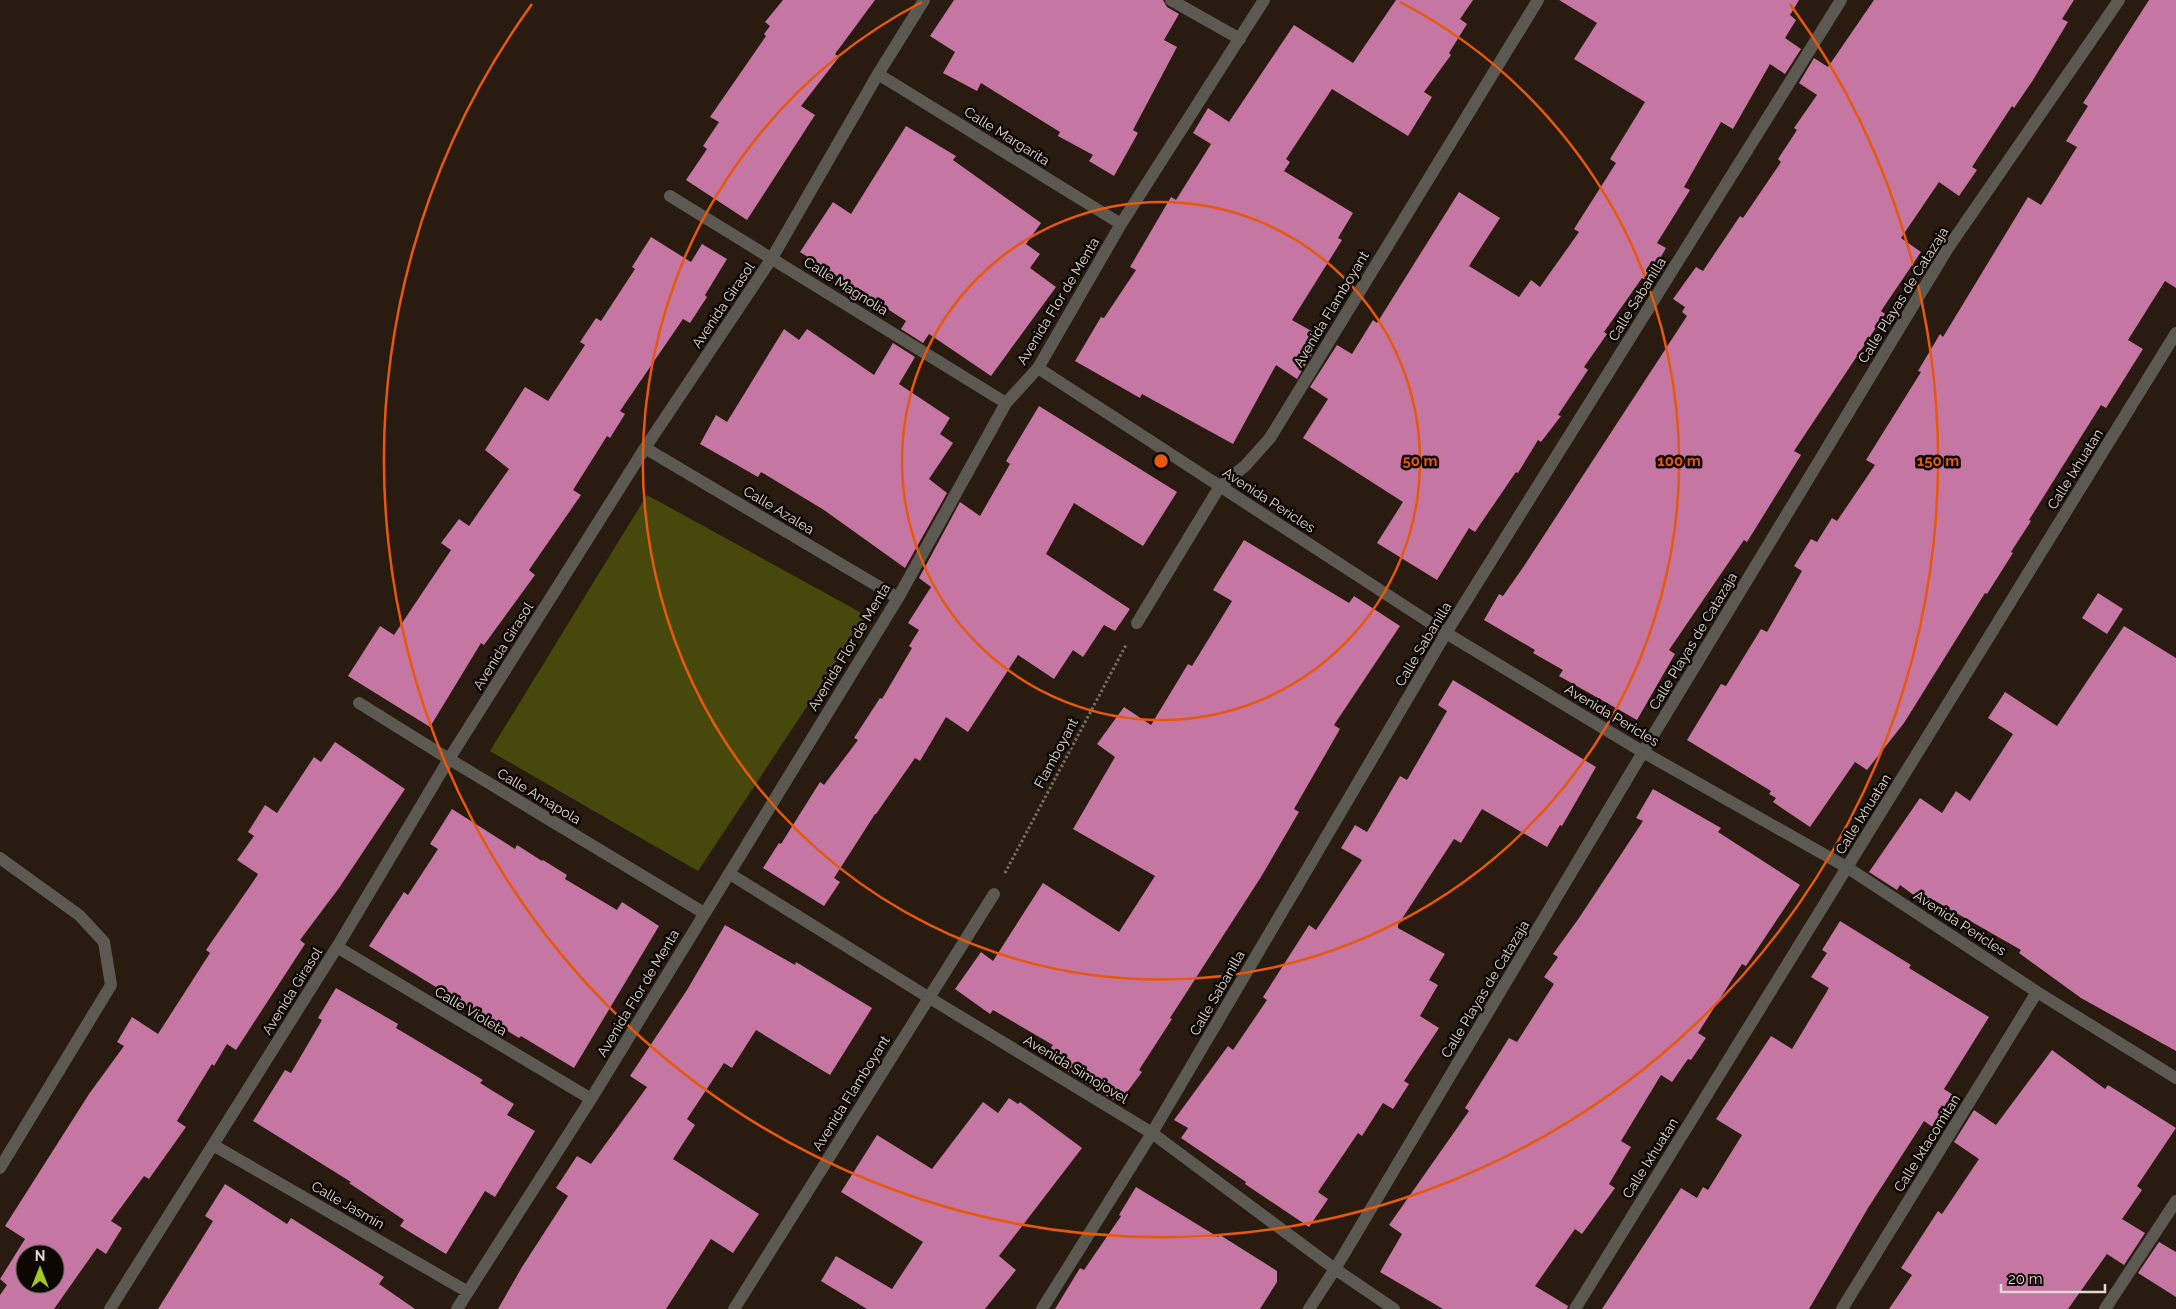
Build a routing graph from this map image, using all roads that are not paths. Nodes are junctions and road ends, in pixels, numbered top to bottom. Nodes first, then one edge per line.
1 (924, 0) edge
2 (1171, 0) edge
3 (1264, 0) edge
4 (1538, 0) edge
5 (1841, 0) edge
6 (2119, 0) edge
7 (1240, 39) junction
8 (878, 74) junction
9 (670, 196) dead end
10 (1121, 224) junction
11 (772, 258) junction
12 (2176, 333) edge
13 (1038, 368) junction
14 (1006, 403) junction
15 (645, 448) junction
16 (1220, 486) junction
17 (898, 598) junction
18 (1137, 623) road end
19 (1446, 633) junction
20 (359, 703) dead end
21 (1643, 752) junction
22 (449, 759) junction
23 (0, 858) edge
24 (1848, 868) junction
25 (730, 874) junction
26 (994, 894) road end
27 (704, 912) junction
28 (337, 948) junction
29 (2037, 992) junction
30 (928, 997) junction
31 (2176, 1078) edge
32 (591, 1100) junction
33 (1152, 1133) junction
34 (213, 1145) junction
35 (0, 1168) edge
36 (2176, 1201) edge
37 (1335, 1269) junction
38 (468, 1292) junction
39 (110, 1309) edge
40 (457, 1309) edge
41 (734, 1309) edge
42 (1042, 1309) edge
43 (1309, 1309) edge
44 (1394, 1309) edge
45 (1575, 1309) edge
46 (1842, 1309) edge
47 (2106, 1309) edge

1 - 8 street, Avenida Girasol
2 - 7 street
3 - 7 street, Avenida Flor de Menta
4 - 16 street, Avenida Flamboyant
5 - 19 street, Calle Sabanilla
6 - 21 street, Calle Playas de Catazaja
7 - 10 street, Avenida Flor de Menta
8 - 10 street, Calle Margarita
8 - 11 street, Avenida Girasol
9 - 11 street, Calle Magnolia
10 - 13 street, Avenida Flor de Menta
11 - 14 street, Calle Magnolia
11 - 15 street, Avenida Girasol
12 - 24 street, Calle Ixhuatan
13 - 14 street, Avenida Flor de Menta
13 - 16 street, Avenida Pericles
14 - 17 street, Avenida Flor de Menta
15 - 17 street, Calle Azalea
15 - 22 street, Avenida Girasol
16 - 18 street, Avenida Flamboyant
16 - 19 street, Avenida Pericles
17 - 25 street, Avenida Flor de Menta
19 - 21 street, Avenida Pericles
19 - 33 street, Calle Sabanilla
20 - 22 street, Calle Amapola
21 - 24 street, Avenida Pericles
21 - 37 street, Calle Playas de Catazaja
22 - 27 street, Calle Amapola
22 - 28 street, Avenida Girasol
23 - 35 street
24 - 29 street, Avenida Pericles
24 - 45 street, Calle Ixhuatan
25 - 27 street, Avenida Flor de Menta
25 - 30 street, Avenida Simojovel
26 - 30 street, Avenida Flamboyant
27 - 32 street, Avenida Flor de Menta
28 - 32 street, Calle Violeta
28 - 34 street, Avenida Girasol
29 - 31 street, Avenida Pericles
29 - 46 street, Calle Ixtacomitan
30 - 33 street, Avenida Simojovel
30 - 41 street, Avenida Flamboyant
32 - 38 street, Avenida Flor de Menta
33 - 37 street, Avenida Simojovel
33 - 42 street, Calle Sabanilla
34 - 38 street, Calle Jasmin
34 - 39 street, Avenida Girasol
36 - 47 street
37 - 43 street, Calle Playas de Catazaja
37 - 44 street, Avenida Simojovel
38 - 40 street, Avenida Flor de Menta

